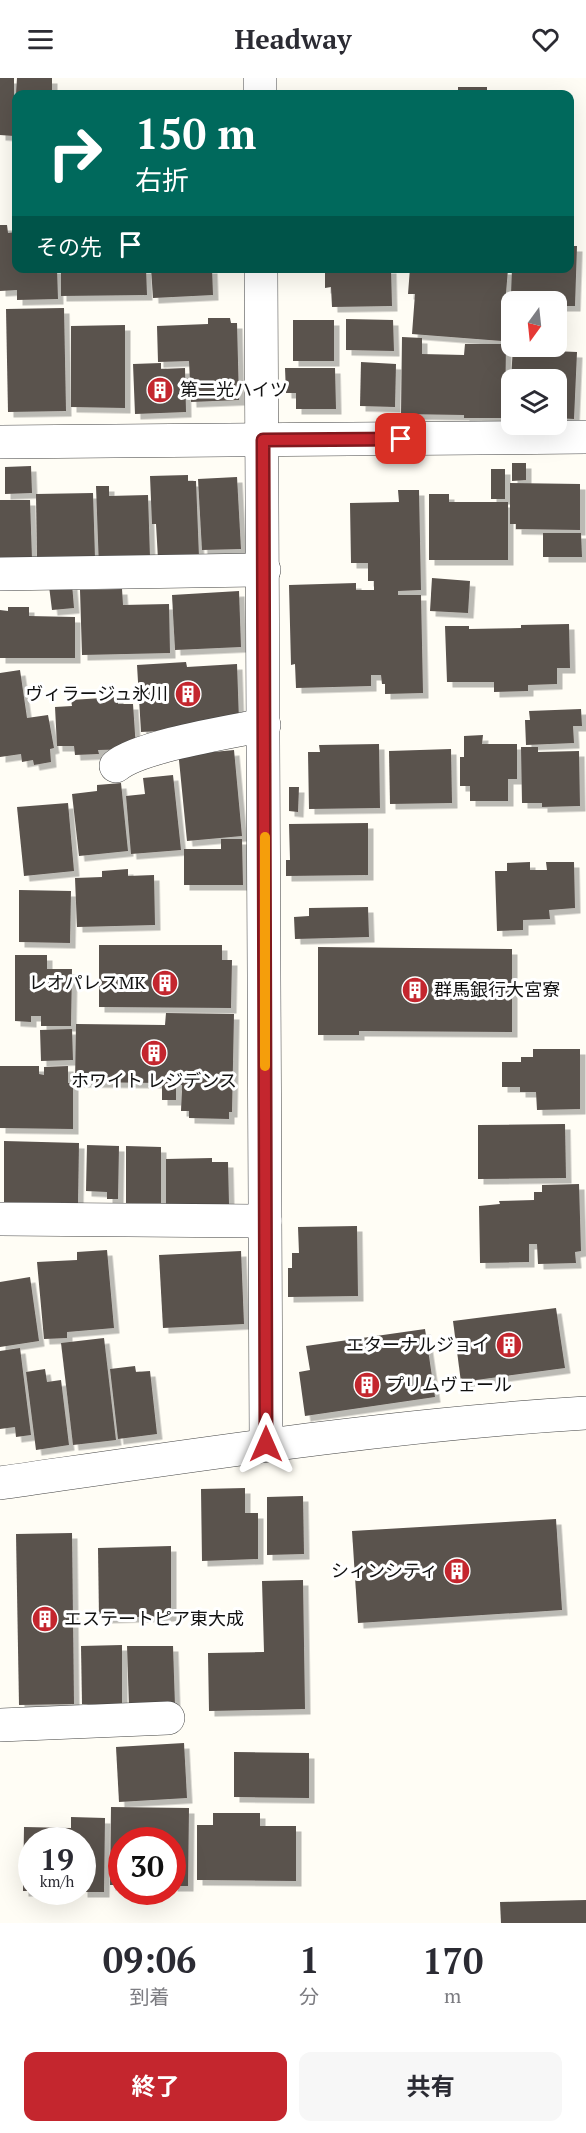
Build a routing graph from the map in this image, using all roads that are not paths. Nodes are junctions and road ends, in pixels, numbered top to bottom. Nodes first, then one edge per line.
1 (261, 273) edge
2 (586, 437) edge
3 (263, 440) junction
4 (0, 442) edge
5 (264, 570) junction
6 (0, 574) edge
7 (264, 725) junction
8 (116, 766) dead end
9 (0, 1219) edge
10 (265, 1221) junction
11 (586, 1413) edge
12 (266, 1444) junction
13 (0, 1483) edge
14 (168, 1718) dead end
15 (0, 1725) edge

1 - 3 street
2 - 3 street
3 - 4 street
3 - 5 street
5 - 6 street
5 - 7 street
7 - 8 street
7 - 10 street
9 - 10 street
10 - 12 street
11 - 12 street
12 - 13 street
14 - 15 street

